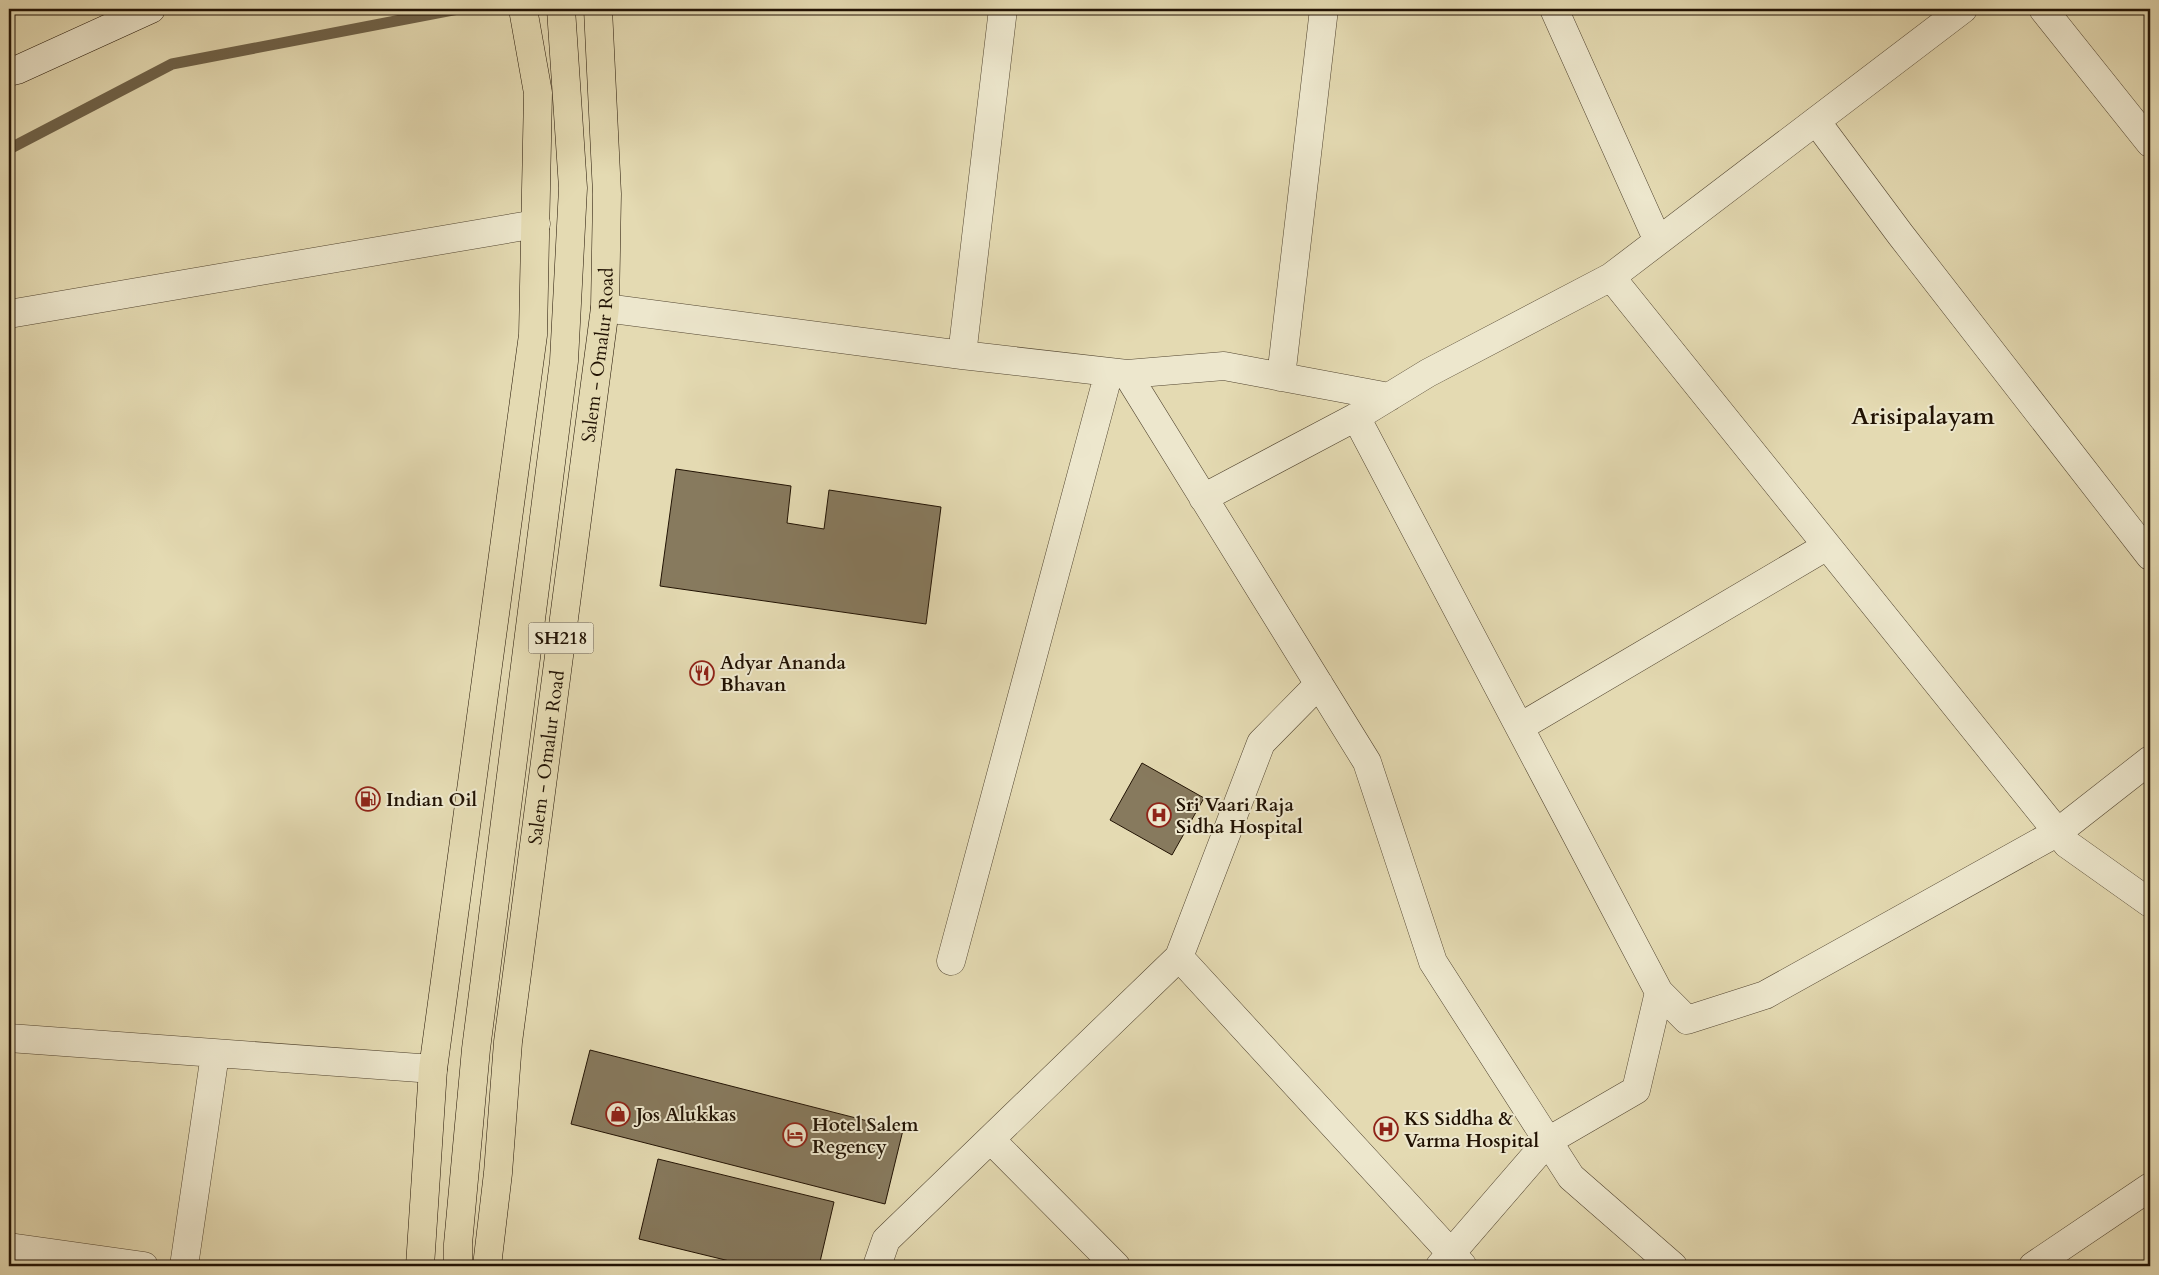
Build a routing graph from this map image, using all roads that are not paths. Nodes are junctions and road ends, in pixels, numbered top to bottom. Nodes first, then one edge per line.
1 (152, 9) edge
2 (560, 9) edge
3 (598, 9) edge
4 (1003, 9) edge
5 (1324, 9) edge
6 (1554, 9) edge
7 (1963, 9) edge
8 (2043, 9) edge
9 (524, 10) edge
10 (9, 72) edge
11 (1816, 121) junction
12 (2150, 143) edge
13 (536, 224) junction
14 (1658, 241) junction
15 (1611, 277) junction
16 (605, 308) junction
17 (9, 314) edge
18 (962, 354) junction
19 (1118, 373) junction
20 (1280, 377) junction
21 (1389, 397) junction
22 (1356, 417) junction
23 (1203, 498) junction
24 (1827, 546) junction
25 (2150, 556) edge
26 (1319, 684) junction
27 (1520, 727) junction
28 (2150, 760) edge
29 (2058, 832) junction
30 (2150, 903) edge
31 (1179, 957) junction
32 (950, 961) dead end
33 (1659, 992) junction
34 (9, 1038) edge
35 (215, 1054) junction
36 (433, 1069) junction
37 (991, 1140) junction
38 (1548, 1141) junction
39 (2150, 1187) edge
40 (9, 1247) edge
41 (1451, 1262) edge
42 (144, 1266) edge
43 (184, 1266) edge
44 (420, 1266) edge
45 (458, 1266) edge
46 (487, 1266) edge
47 (877, 1266) edge
48 (1116, 1266) edge
49 (1673, 1266) edge
50 (2033, 1266) edge

1 - 10 street
2 - 45 main road, SH218
3 - 16 main road, Salem - Omalur Road / SH218
4 - 18 street
5 - 20 street
6 - 14 street
7 - 11 street
8 - 12 street
9 - 13 main road
11 - 14 street
11 - 25 street
13 - 17 street
13 - 36 main road
14 - 15 street
15 - 21 street
15 - 24 street
16 - 18 street
16 - 46 main road, Salem - Omalur Road / SH218
18 - 19 street
19 - 20 street
19 - 23 street
19 - 32 street
20 - 21 street
21 - 22 street
22 - 23 street
22 - 27 street
23 - 26 street
24 - 27 street
24 - 29 street
26 - 31 street
26 - 38 street
27 - 33 street
28 - 29 street
29 - 30 street
29 - 33 street
31 - 37 street
31 - 41 street
33 - 38 street
34 - 35 street
35 - 36 street
35 - 43 street
36 - 44 main road
37 - 47 street
37 - 48 street
38 - 41 street
38 - 49 street
39 - 50 street
40 - 42 street

